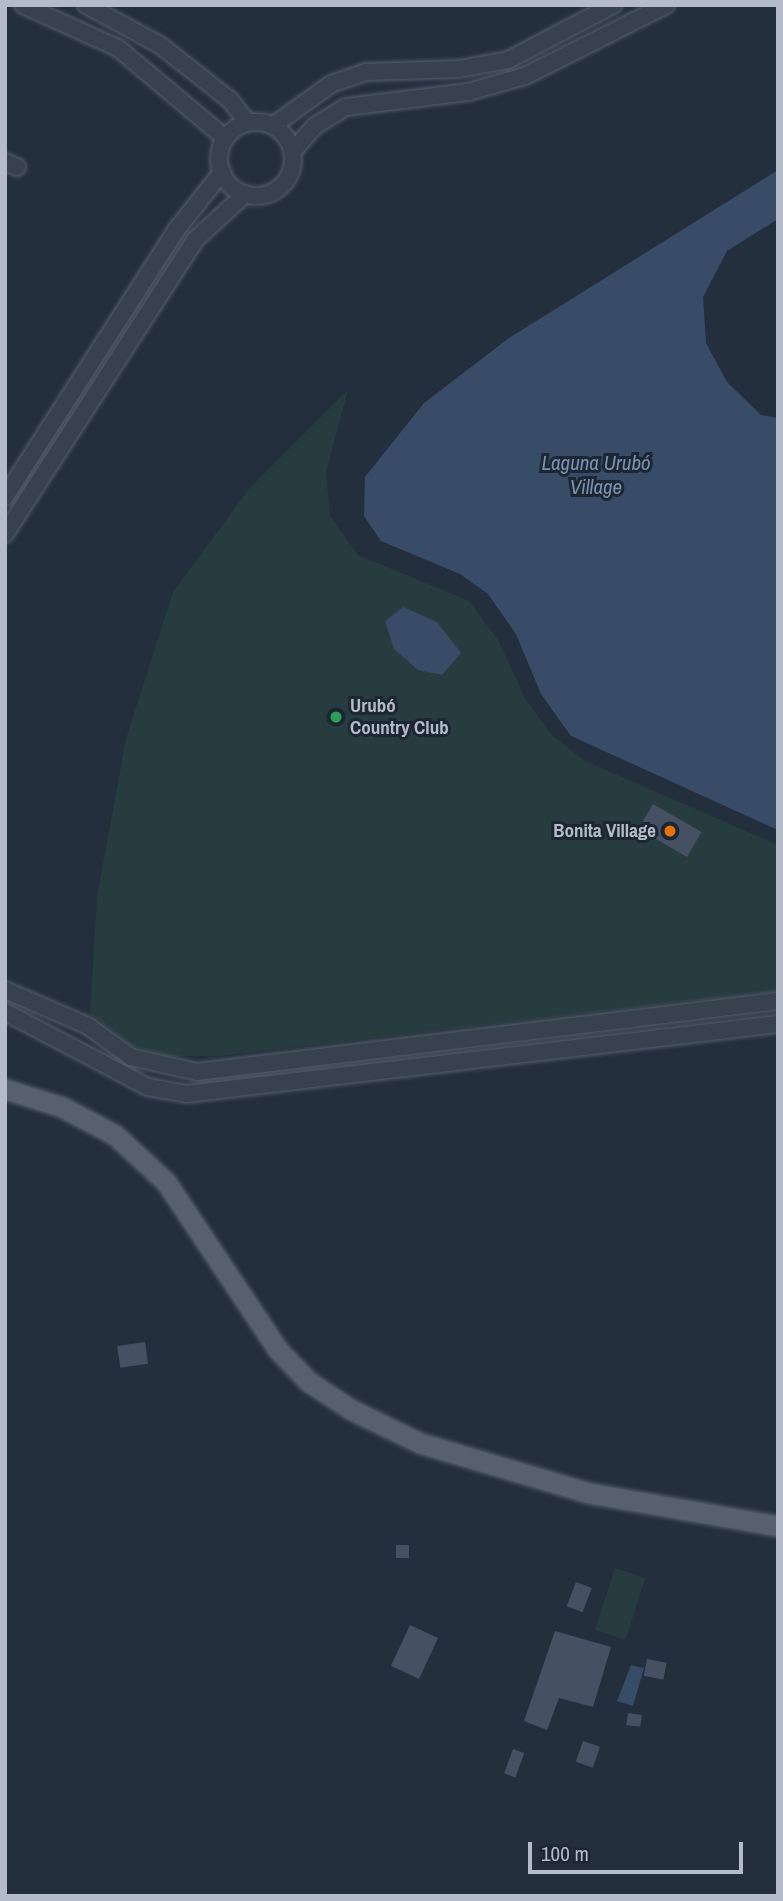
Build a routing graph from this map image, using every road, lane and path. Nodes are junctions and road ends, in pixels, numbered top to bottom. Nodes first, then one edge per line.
1 (86, 5) edge
2 (613, 5) edge
3 (27, 6) edge
4 (664, 6) edge
5 (421, 72) junction
6 (421, 95) junction
7 (247, 122) junction
8 (274, 125) junction
9 (225, 138) junction
10 (293, 152) junction
11 (222, 172) junction
12 (245, 194) junction
13 (5, 497) edge
14 (5, 534) edge
15 (5, 989) edge
16 (778, 1001) edge
17 (728, 1007) junction
18 (5, 1012) edge
19 (778, 1024) edge
20 (730, 1029) junction
21 (165, 1070) junction
22 (5, 1089) edge
23 (160, 1089) junction
24 (778, 1526) edge

1 - 7 street
2 - 5 street
3 - 9 street
4 - 6 street
5 - 6 street
5 - 8 street
6 - 10 street
7 - 8 street
7 - 9 street
8 - 10 street
9 - 11 street
10 - 12 street
11 - 12 street
11 - 13 street
12 - 14 street
15 - 21 street
16 - 17 street
17 - 20 street
17 - 21 street
18 - 23 street
19 - 20 street
20 - 23 street
21 - 23 street
22 - 24 main road

